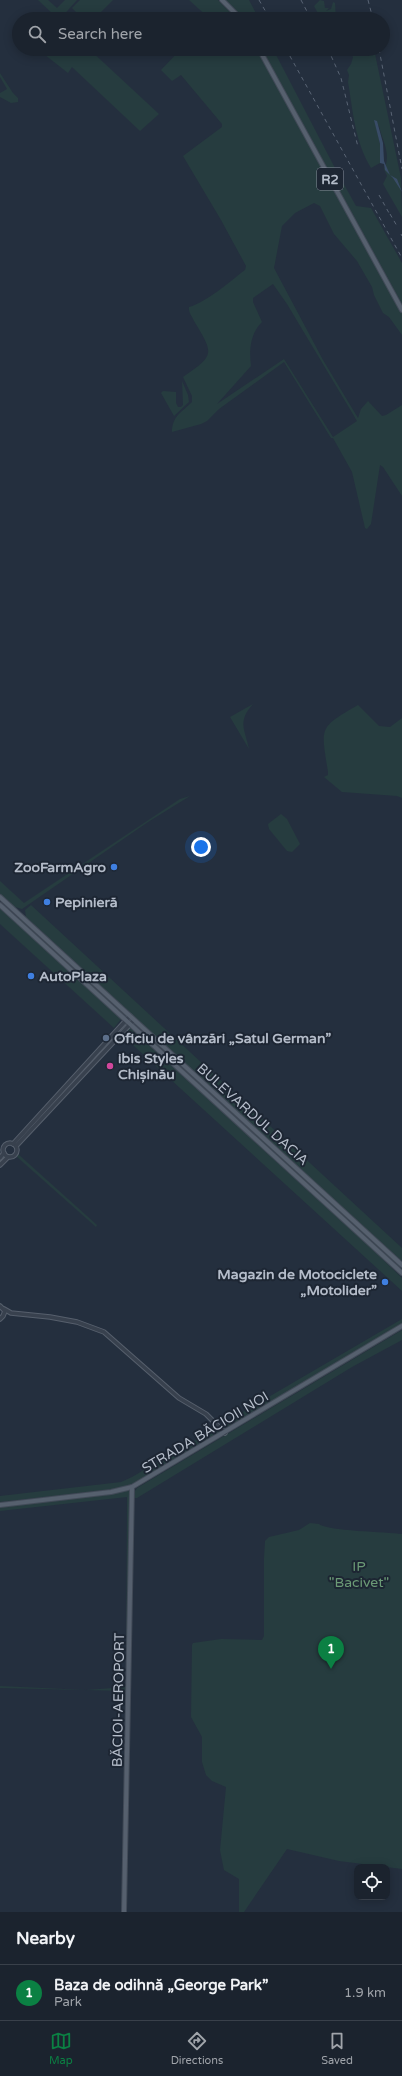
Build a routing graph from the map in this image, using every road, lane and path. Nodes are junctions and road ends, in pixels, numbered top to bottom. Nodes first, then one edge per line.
1 (222, 0) edge
2 (234, 12) edge
3 (262, 56) edge
4 (402, 310) edge
5 (0, 897) edge
6 (0, 905) edge
7 (17, 913) junction
8 (13, 917) junction
9 (130, 1016) junction
10 (134, 1020) junction
11 (128, 1022) junction
12 (103, 1046) junction
13 (107, 1049) junction
14 (80, 1074) junction
15 (15, 1145) junction
16 (4, 1153) junction
17 (8, 1156) junction
18 (0, 1158) edge
19 (0, 1165) edge
20 (402, 1265) edge
21 (402, 1273) edge
22 (0, 1306) edge
23 (4, 1310) junction
24 (11, 1313) junction
25 (2, 1318) edge
26 (402, 1326) edge
27 (225, 1433) junction
28 (132, 1488) junction
29 (0, 1505) edge
30 (124, 1912) edge

1 - 2 main road
3 - 4 main road, R2
5 - 7 main road, BULEVARDUL DACIA
6 - 8 main road, BULEVARDUL DACIA
7 - 8 main road
7 - 9 main road, BULEVARDUL DACIA
8 - 11 main road, BULEVARDUL DACIA
9 - 10 main road, BULEVARDUL DACIA
9 - 11 street
10 - 11 street
10 - 20 main road, BULEVARDUL DACIA
11 - 12 street
11 - 13 street
11 - 21 main road, BULEVARDUL DACIA
12 - 13 street
12 - 14 street
13 - 14 street
14 - 15 street
15 - 16 street
15 - 17 street
16 - 17 street
16 - 18 street
17 - 19 street
22 - 23 street
23 - 24 street
23 - 25 street
24 - 25 street
24 - 27 street
26 - 27 main road, STRADA BĂCIOII NOI
27 - 28 main road, STRADA BĂCIOII NOI
28 - 29 main road, STRADA BĂCIOII NOI
28 - 30 main road, BĂCIOI-AEROPORT

